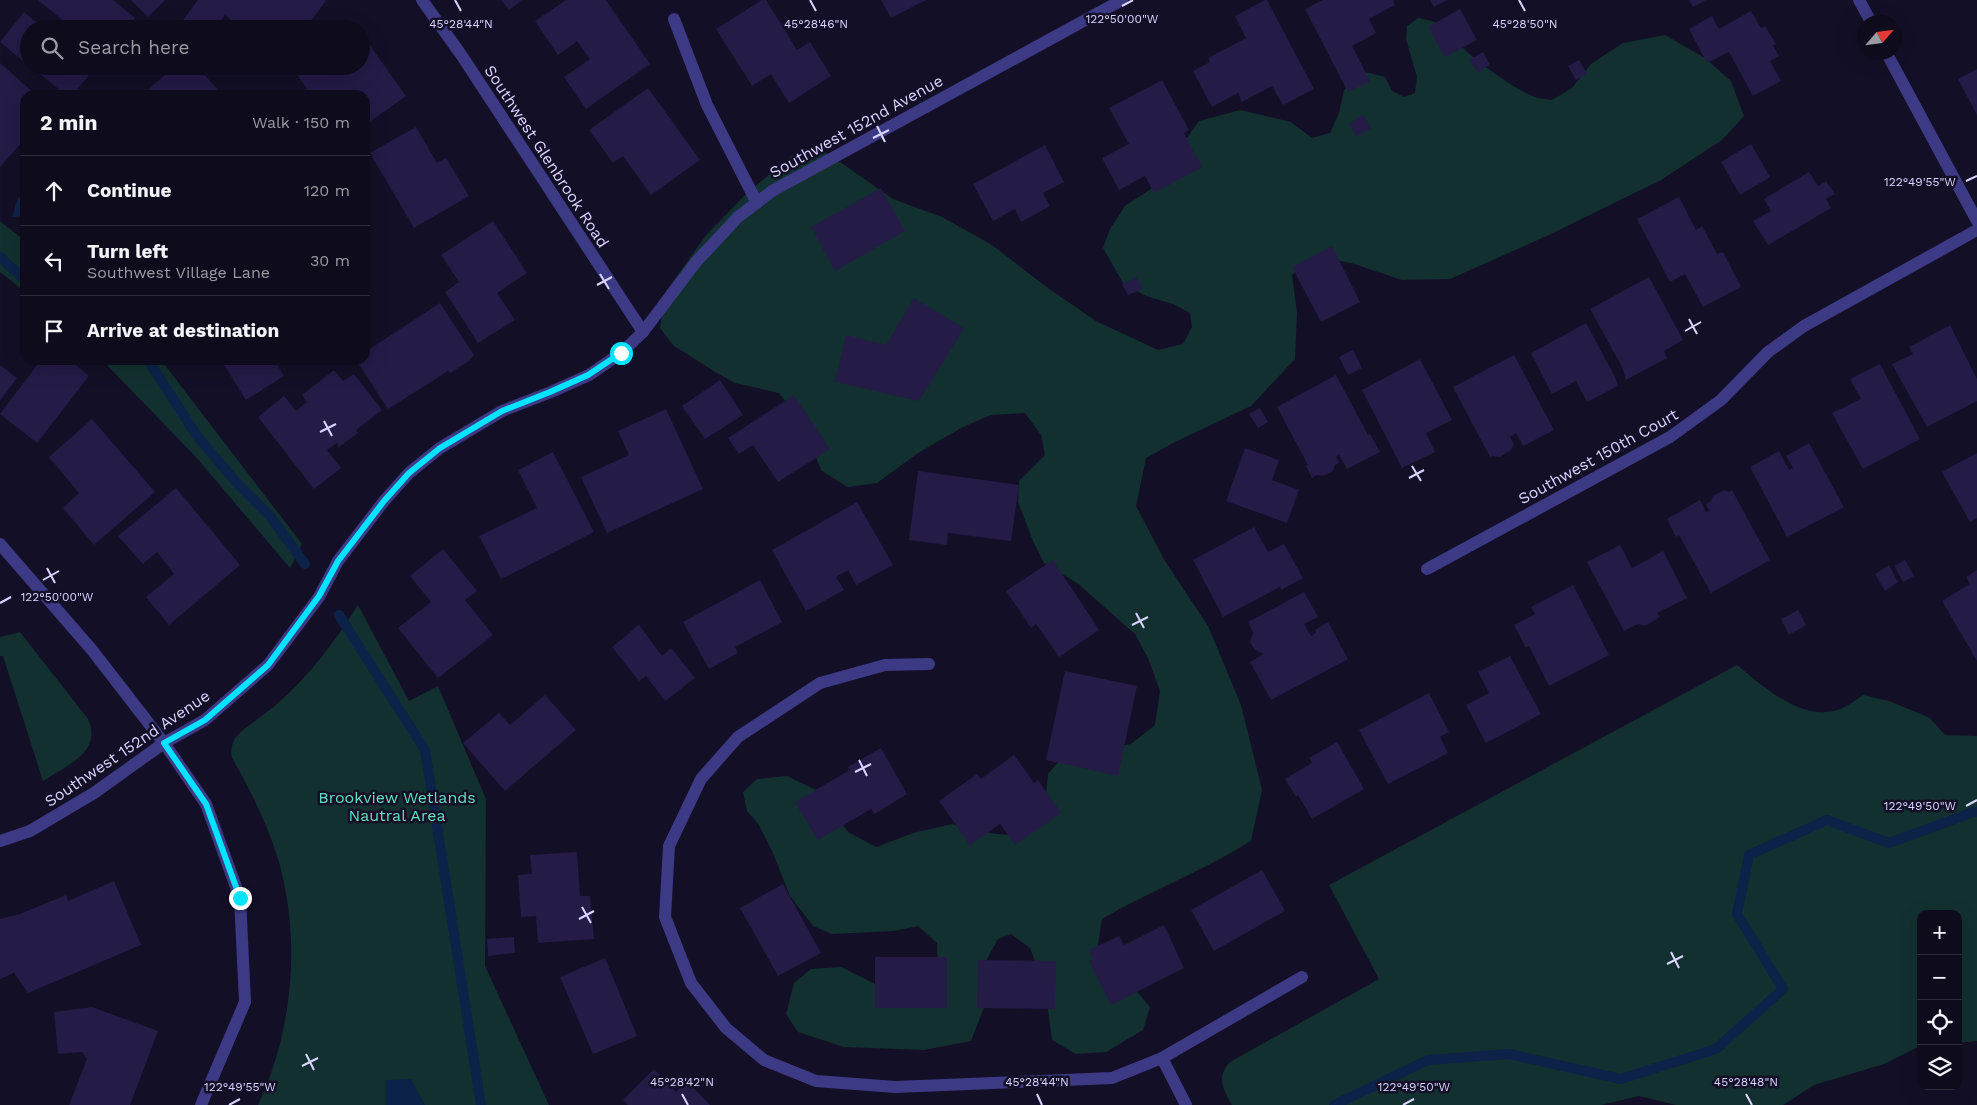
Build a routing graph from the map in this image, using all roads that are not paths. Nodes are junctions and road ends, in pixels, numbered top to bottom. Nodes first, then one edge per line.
1 (422, 0) edge
2 (1122, 0) edge
3 (1859, 0) edge
4 (1866, 15) edge
5 (674, 19) dead end
6 (1890, 60) edge
7 (757, 203) junction
8 (1977, 221) edge
9 (1977, 230) edge
10 (643, 332) junction
11 (0, 544) edge
12 (1427, 569) dead end
13 (929, 664) dead end
14 (164, 743) junction
15 (0, 841) edge
16 (1302, 977) dead end
17 (1162, 1058) junction
18 (201, 1105) edge
19 (1186, 1105) edge

1 - 10 street, Southwest Glenbrook Road
2 - 7 street, Southwest 152nd Avenue
3 - 4 street
5 - 7 street
6 - 8 street
7 - 10 street, Southwest 152nd Avenue
9 - 12 street, Southwest 150th Court
10 - 14 street, Southwest 152nd Avenue
11 - 14 street
13 - 17 street
14 - 15 street, Southwest 152nd Avenue
14 - 18 street
16 - 17 street
17 - 19 street

